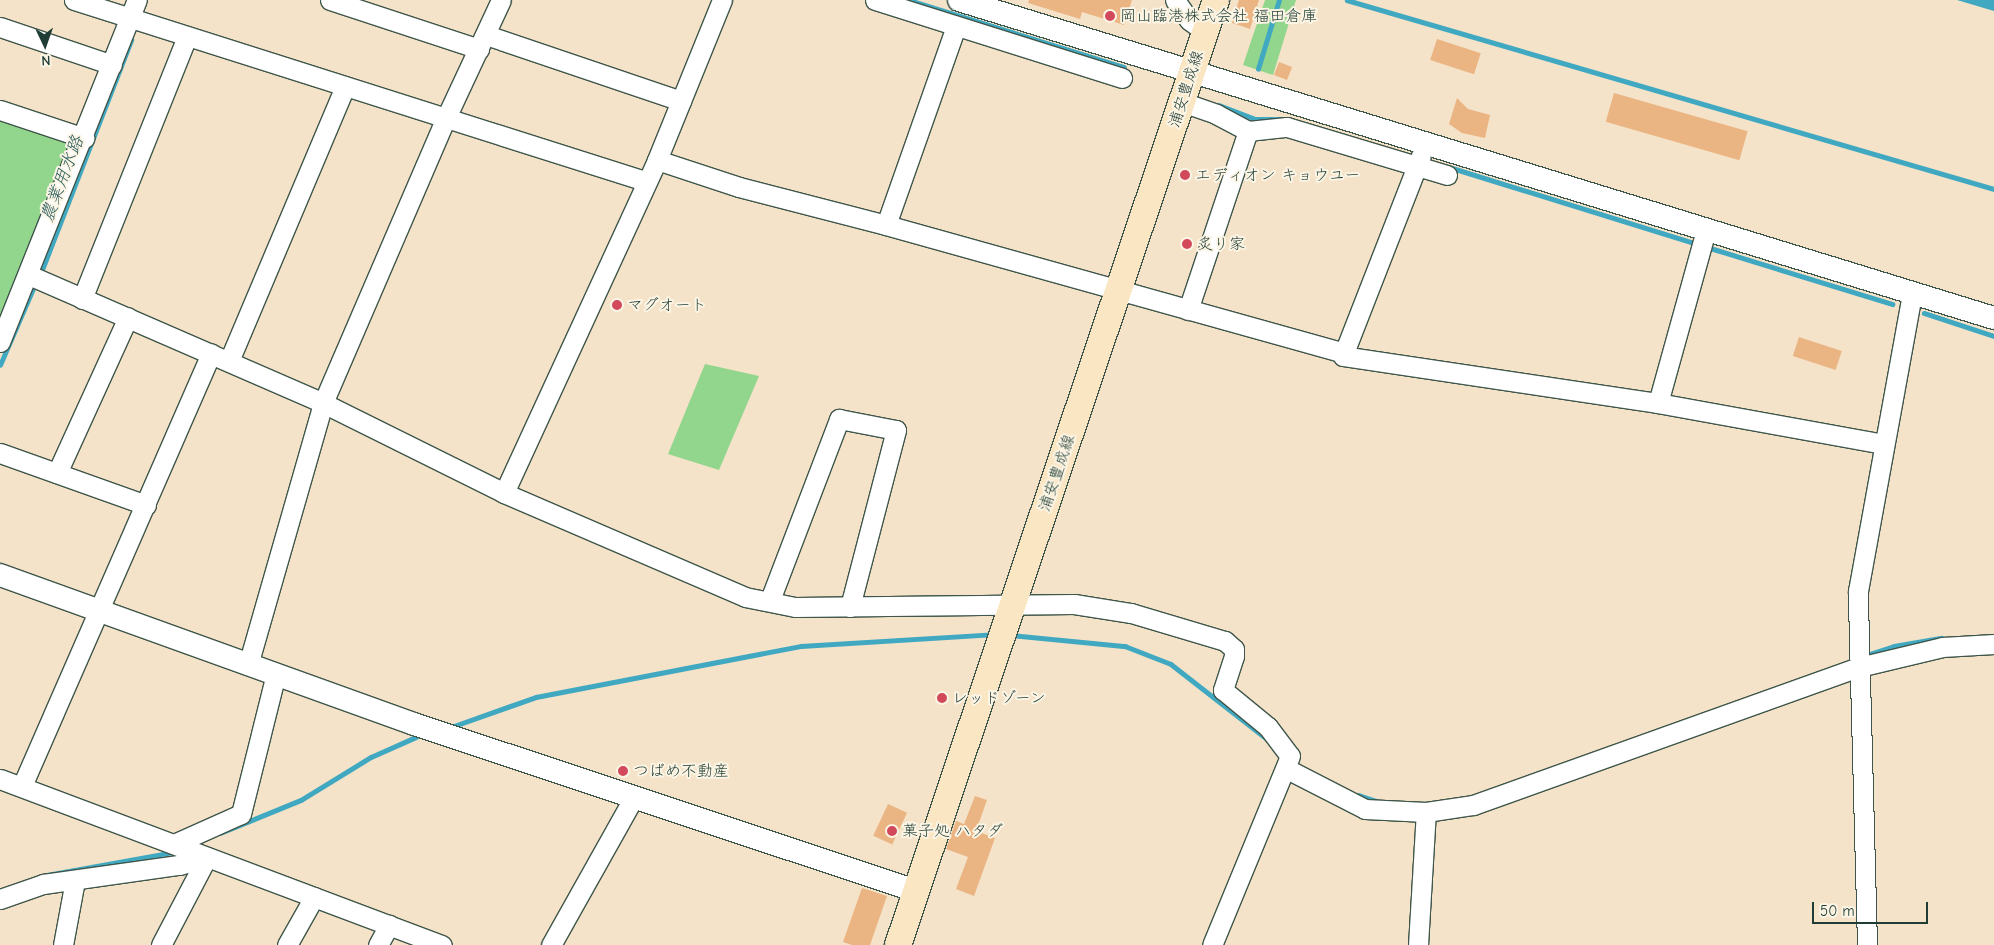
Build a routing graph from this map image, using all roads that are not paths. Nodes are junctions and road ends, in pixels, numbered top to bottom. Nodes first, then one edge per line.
1 (74, 0) edge
2 (330, 0) edge
3 (722, 0) edge
4 (875, 0) edge
5 (959, 0) edge
6 (1175, 0) edge
7 (1216, 0) edge
8 (496, 1) edge
9 (136, 14) edge
10 (956, 26) junction
11 (0, 27) edge
12 (1204, 31) junction
13 (187, 36) junction
14 (482, 42) junction
15 (112, 65) junction
16 (1192, 70) junction
17 (1122, 78) dead end
18 (345, 87) junction
19 (681, 101) junction
20 (1182, 102) junction
21 (0, 110) edge
22 (445, 120) junction
23 (1248, 131) junction
24 (84, 138) junction
25 (1426, 143) junction
26 (657, 160) junction
27 (1416, 167) junction
28 (1447, 175) dead end
29 (645, 182) junction
30 (886, 225) junction
31 (1703, 240) junction
32 (35, 278) junction
33 (1118, 290) junction
34 (1912, 293) junction
35 (82, 298) junction
36 (1188, 310) junction
37 (128, 317) junction
38 (1994, 318) edge
39 (2, 331) edge
40 (211, 353) junction
41 (1344, 353) junction
42 (228, 361) junction
43 (323, 403) junction
44 (1658, 403) junction
45 (1883, 444) junction
46 (0, 453) edge
47 (57, 473) junction
48 (504, 493) junction
49 (146, 505) junction
50 (0, 575) edge
51 (770, 600) junction
52 (1013, 602) junction
53 (850, 607) junction
54 (100, 611) junction
55 (1994, 644) edge
56 (1859, 660) junction
57 (248, 664) junction
58 (276, 674) junction
59 (1288, 763) junction
60 (0, 779) edge
61 (22, 786) junction
62 (634, 797) junction
63 (1426, 812) junction
64 (174, 844) junction
65 (207, 856) junction
66 (75, 880) junction
67 (916, 891) junction
68 (314, 897) junction
69 (0, 899) edge
70 (389, 925) junction
71 (63, 945) edge
72 (162, 945) edge
73 (287, 945) edge
74 (378, 945) edge
75 (442, 945) edge
76 (551, 945) edge
77 (898, 945) edge
78 (1212, 945) edge
79 (1418, 945) edge
80 (1867, 945) edge

1 - 9 street
2 - 14 street
3 - 19 street
4 - 10 street
5 - 16 street
6 - 12 street
7 - 12 main road, 浦安豊成線
8 - 14 street
9 - 13 street
9 - 15 street
10 - 17 street
10 - 30 street
11 - 15 street
12 - 16 main road, 浦安豊成線
13 - 18 street
13 - 35 street
14 - 19 street
14 - 22 street
15 - 24 street
16 - 20 main road, 浦安豊成線
16 - 25 street
18 - 22 street
18 - 42 street
19 - 26 street
20 - 23 street
20 - 33 main road, 浦安豊成線
21 - 24 street
22 - 29 street
22 - 43 street
23 - 27 street
23 - 36 street
24 - 32 street
25 - 27 street
25 - 31 street
26 - 29 street
26 - 30 street
27 - 28 street
27 - 41 street
29 - 48 street
30 - 33 street
31 - 34 street
31 - 44 street
32 - 35 street
32 - 39 street
33 - 36 street
33 - 52 main road, 浦安豊成線
34 - 38 street
34 - 45 street
35 - 37 street
36 - 41 street
37 - 40 street
37 - 47 street
40 - 42 street
40 - 49 street
41 - 44 street
42 - 43 street
43 - 48 street
43 - 57 street
44 - 45 street
45 - 56 street
46 - 47 street
47 - 49 street
48 - 51 street
49 - 54 street
50 - 54 street
51 - 53 street
51 - 53 street
52 - 53 street
52 - 59 street
52 - 67 main road, 浦安豊成線
54 - 57 street
54 - 61 street
55 - 56 street
56 - 63 street
56 - 80 street
57 - 58 street
58 - 62 street
58 - 64 street
59 - 63 street
59 - 78 street
60 - 61 street
61 - 64 street
62 - 67 street
62 - 76 street
63 - 79 street
64 - 65 street
65 - 66 street
65 - 68 street
65 - 72 street
66 - 69 street
66 - 71 street
67 - 77 main road, 浦安豊成線
68 - 70 street
68 - 73 street
70 - 74 street
70 - 75 street

